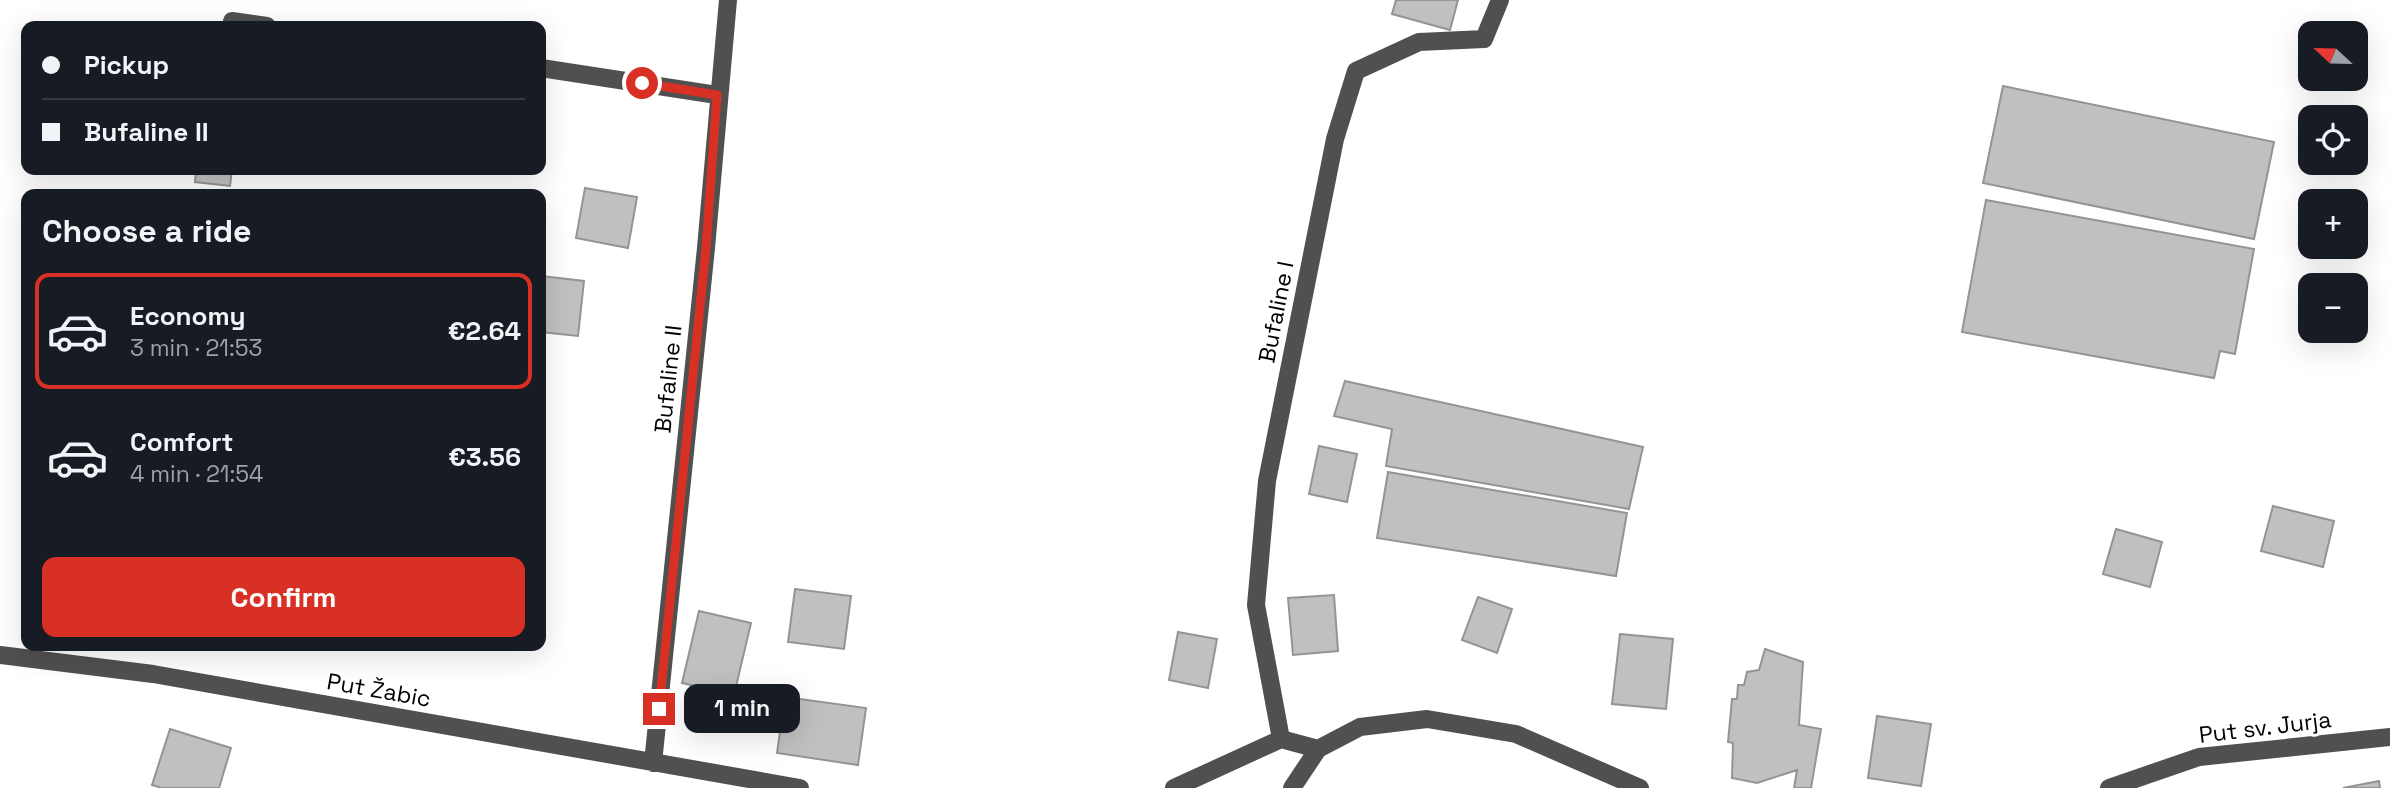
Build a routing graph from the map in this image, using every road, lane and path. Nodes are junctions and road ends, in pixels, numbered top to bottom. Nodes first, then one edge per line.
1 (728, 0) edge
2 (1500, 0) edge
3 (546, 69) edge
4 (717, 95) junction
5 (0, 655) edge
6 (2390, 737) edge
7 (1281, 739) junction
8 (1318, 748) junction
9 (653, 763) junction
10 (749, 784) edge
11 (800, 788) edge
12 (1174, 788) edge
13 (1292, 788) edge
14 (1640, 788) edge
15 (2109, 788) edge

1 - 4 street, Bufaline II
2 - 7 street, Bufaline I
3 - 4 street
4 - 9 street, Bufaline II
5 - 9 street, Put Žabic
6 - 15 street, Put sv. Jurja
7 - 8 street
7 - 12 street
8 - 13 street
8 - 14 street
9 - 10 street, Put Žabic
10 - 11 street, Put Žabic

